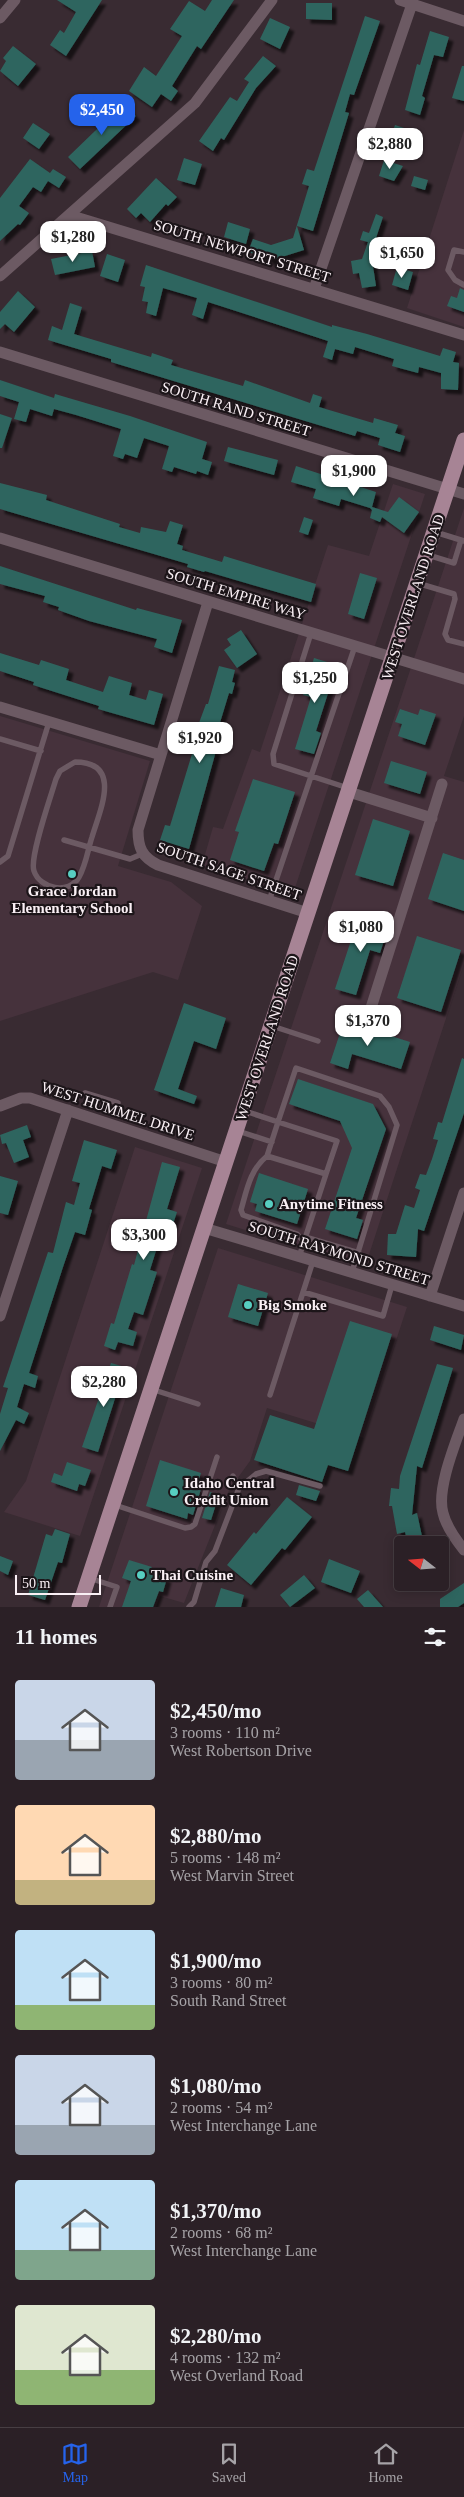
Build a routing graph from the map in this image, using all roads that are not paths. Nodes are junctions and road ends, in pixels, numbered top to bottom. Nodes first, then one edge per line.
1 (15, 0) edge
2 (272, 0) edge
3 (400, 0) edge
4 (412, 4) junction
5 (0, 18) edge
6 (464, 21) edge
7 (69, 215) junction
8 (464, 252) edge
9 (0, 276) edge
10 (464, 285) edge
11 (314, 289) junction
12 (464, 335) edge
13 (0, 352) edge
14 (464, 440) edge
15 (448, 489) junction
16 (464, 494) edge
17 (434, 532) junction
18 (0, 538) edge
19 (463, 540) edge
20 (427, 554) junction
21 (417, 583) junction
22 (208, 602) junction
23 (312, 633) junction
24 (464, 644) edge
25 (355, 646) junction
26 (394, 658) junction
27 (464, 679) edge
28 (0, 707) edge
29 (50, 722) junction
30 (0, 738) edge
31 (41, 751) junction
32 (161, 755) junction
33 (311, 776) junction
34 (442, 784) dead end
35 (349, 790) junction
36 (432, 818) junction
37 (64, 840) dead end
38 (88, 848) junction
39 (142, 854) junction
40 (0, 862) edge
41 (269, 901) junction
42 (308, 913) junction
43 (370, 1011) dead end
44 (271, 1025) junction
45 (318, 1041) dead end
46 (85, 1093) dead end
47 (118, 1104) dead end
48 (0, 1106) edge
49 (68, 1110) junction
50 (243, 1110) junction
51 (278, 1122) junction
52 (236, 1130) junction
53 (272, 1142) junction
54 (267, 1156) junction
55 (226, 1162) junction
56 (326, 1174) junction
57 (464, 1193) edge
58 (204, 1228) junction
59 (304, 1239) junction
60 (359, 1253) junction
61 (299, 1257) junction
62 (313, 1261) junction
63 (352, 1273) junction
64 (392, 1285) junction
65 (303, 1292) junction
66 (3, 1295) edge
67 (430, 1296) junction
68 (464, 1306) edge
69 (0, 1316) edge
70 (151, 1389) junction
71 (270, 1394) dead end
72 (198, 1404) dead end
73 (464, 1419) edge
74 (217, 1457) dead end
75 (233, 1476) dead end
76 (320, 1486) dead end
77 (239, 1488) junction
78 (113, 1504) junction
79 (464, 1550) edge
80 (88, 1577) junction
81 (79, 1607) edge
82 (110, 1607) edge
83 (189, 1607) edge

1 - 5 street
2 - 7 street
3 - 4 street
4 - 6 street
4 - 11 street
7 - 9 street
7 - 11 street, SOUTH NEWPORT STREET
8 - 10 lane
11 - 12 street, SOUTH NEWPORT STREET
13 - 15 street, SOUTH RAND STREET
14 - 15 main road, WEST OVERLAND ROAD
15 - 16 street, SOUTH RAND STREET
15 - 17 main road, WEST OVERLAND ROAD
17 - 19 lane
17 - 20 main road, WEST OVERLAND ROAD
18 - 22 street, SOUTH EMPIRE WAY
19 - 20 lane
20 - 21 main road, WEST OVERLAND ROAD
21 - 24 lane
21 - 26 main road, WEST OVERLAND ROAD
22 - 23 street, SOUTH EMPIRE WAY
22 - 32 street
23 - 25 street, SOUTH EMPIRE WAY
23 - 33 lane
25 - 26 street, SOUTH EMPIRE WAY
25 - 33 lane
26 - 27 street, SOUTH EMPIRE WAY
26 - 35 main road, WEST OVERLAND ROAD
28 - 29 street
29 - 31 lane
29 - 32 street
30 - 31 lane
31 - 40 lane
32 - 39 street
33 - 35 lane
33 - 41 lane
34 - 36 street
35 - 36 street
35 - 42 main road, WEST OVERLAND ROAD
36 - 43 street
37 - 38 lane
38 - 38 lane
38 - 39 lane
39 - 41 street, SOUTH SAGE STREET
41 - 42 street, SOUTH SAGE STREET
42 - 44 main road, WEST OVERLAND ROAD
44 - 45 lane
44 - 50 main road, WEST OVERLAND ROAD
46 - 47 lane
48 - 49 street, WEST HUMMEL DRIVE
49 - 55 street, WEST HUMMEL DRIVE
49 - 66 street
50 - 51 lane
50 - 52 main road, WEST OVERLAND ROAD
51 - 53 lane
51 - 56 lane
51 - 60 lane
52 - 53 lane
52 - 55 main road, WEST OVERLAND ROAD
53 - 54 lane
54 - 56 lane
54 - 59 lane
55 - 58 main road, WEST OVERLAND ROAD
56 - 59 lane
57 - 67 street
58 - 61 street, SOUTH RAYMOND STREET
58 - 70 main road, WEST OVERLAND ROAD
59 - 60 lane
59 - 61 lane
60 - 63 lane
61 - 62 street, SOUTH RAYMOND STREET
62 - 63 street, SOUTH RAYMOND STREET
62 - 65 lane
63 - 64 street, SOUTH RAYMOND STREET
64 - 65 lane
64 - 67 street, SOUTH RAYMOND STREET
65 - 71 lane
66 - 69 street
67 - 68 street, SOUTH RAYMOND STREET
70 - 72 lane
70 - 78 main road, WEST OVERLAND ROAD
73 - 79 street
74 - 78 lane
75 - 77 lane
76 - 77 lane
77 - 83 lane
78 - 80 main road, WEST OVERLAND ROAD
80 - 81 main road, WEST OVERLAND ROAD
80 - 82 lane

